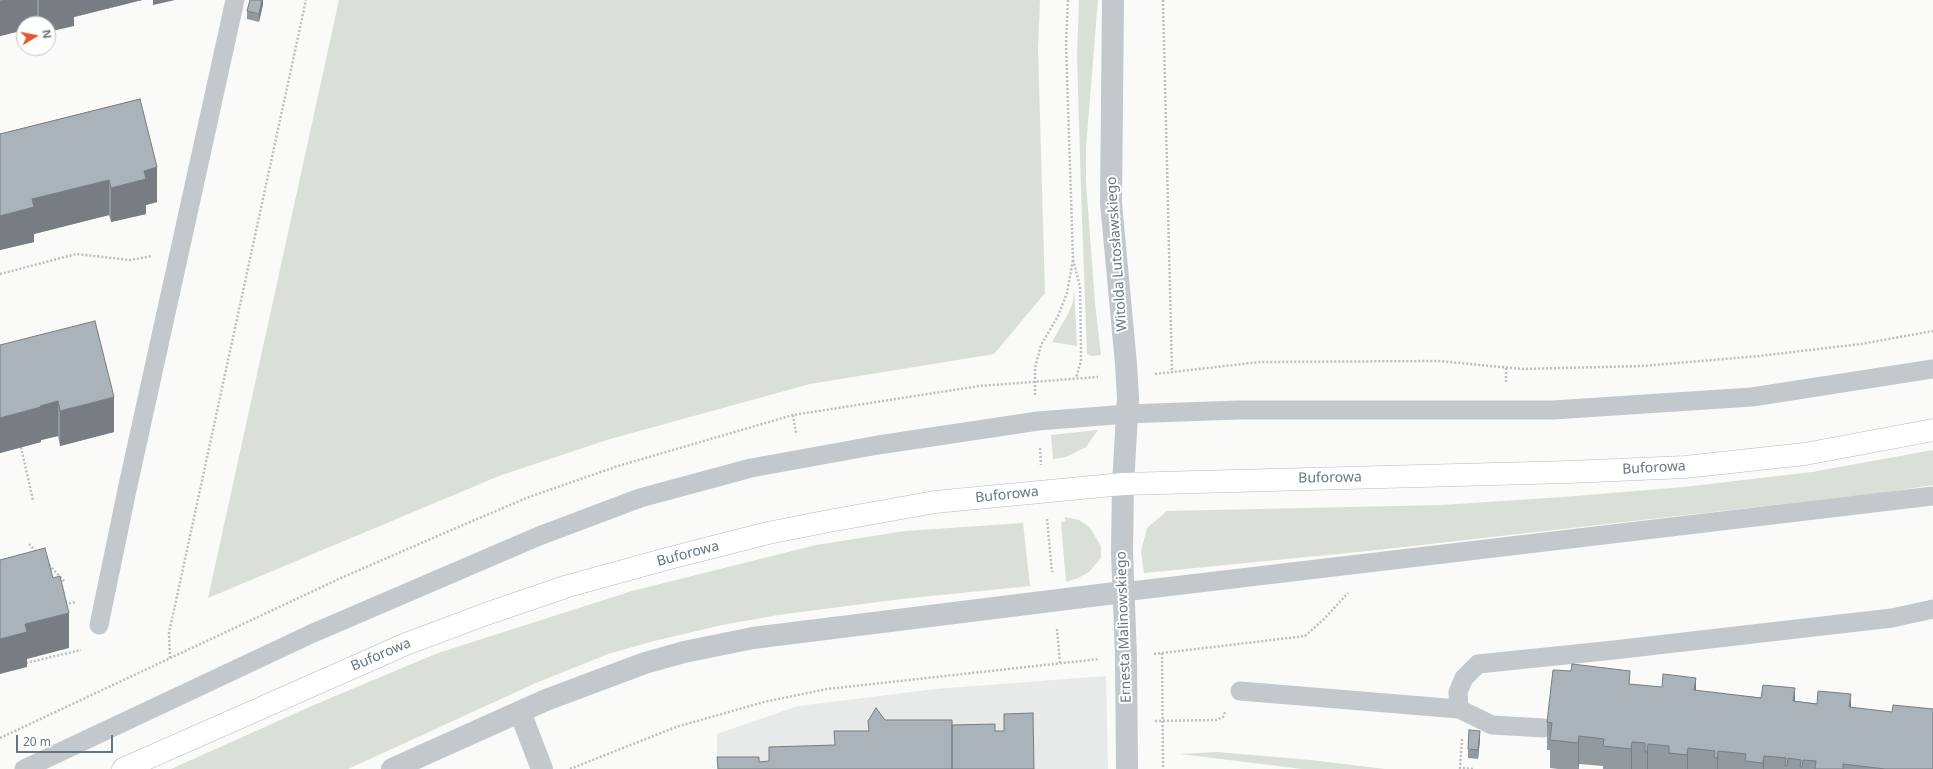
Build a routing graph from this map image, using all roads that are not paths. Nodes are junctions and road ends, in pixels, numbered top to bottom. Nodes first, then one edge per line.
1 (235, 0) edge
2 (1113, 0) edge
3 (1933, 369) edge
4 (1127, 414) junction
5 (1933, 430) edge
6 (1123, 484) junction
7 (1933, 496) edge
8 (1123, 592) junction
9 (1933, 608) edge
10 (99, 624) dead end
11 (1240, 691) road end
12 (1459, 709) junction
13 (520, 712) junction
14 (1544, 728) dead end
15 (24, 769) edge
16 (123, 769) edge
17 (392, 769) edge
18 (542, 769) edge
19 (1127, 769) edge

1 - 10 lane
2 - 4 street, Witolda Lutosławskiego
3 - 4 lane
4 - 6 street, Witolda Lutosławskiego
4 - 15 lane
5 - 6 main road, Buforowa
6 - 8 street, Ernesta Malinowskiego
6 - 16 main road, Buforowa
7 - 8 lane
8 - 13 street
8 - 19 street, Ernesta Malinowskiego
9 - 12 lane
11 - 12 lane
12 - 14 lane
13 - 17 street
13 - 18 street

